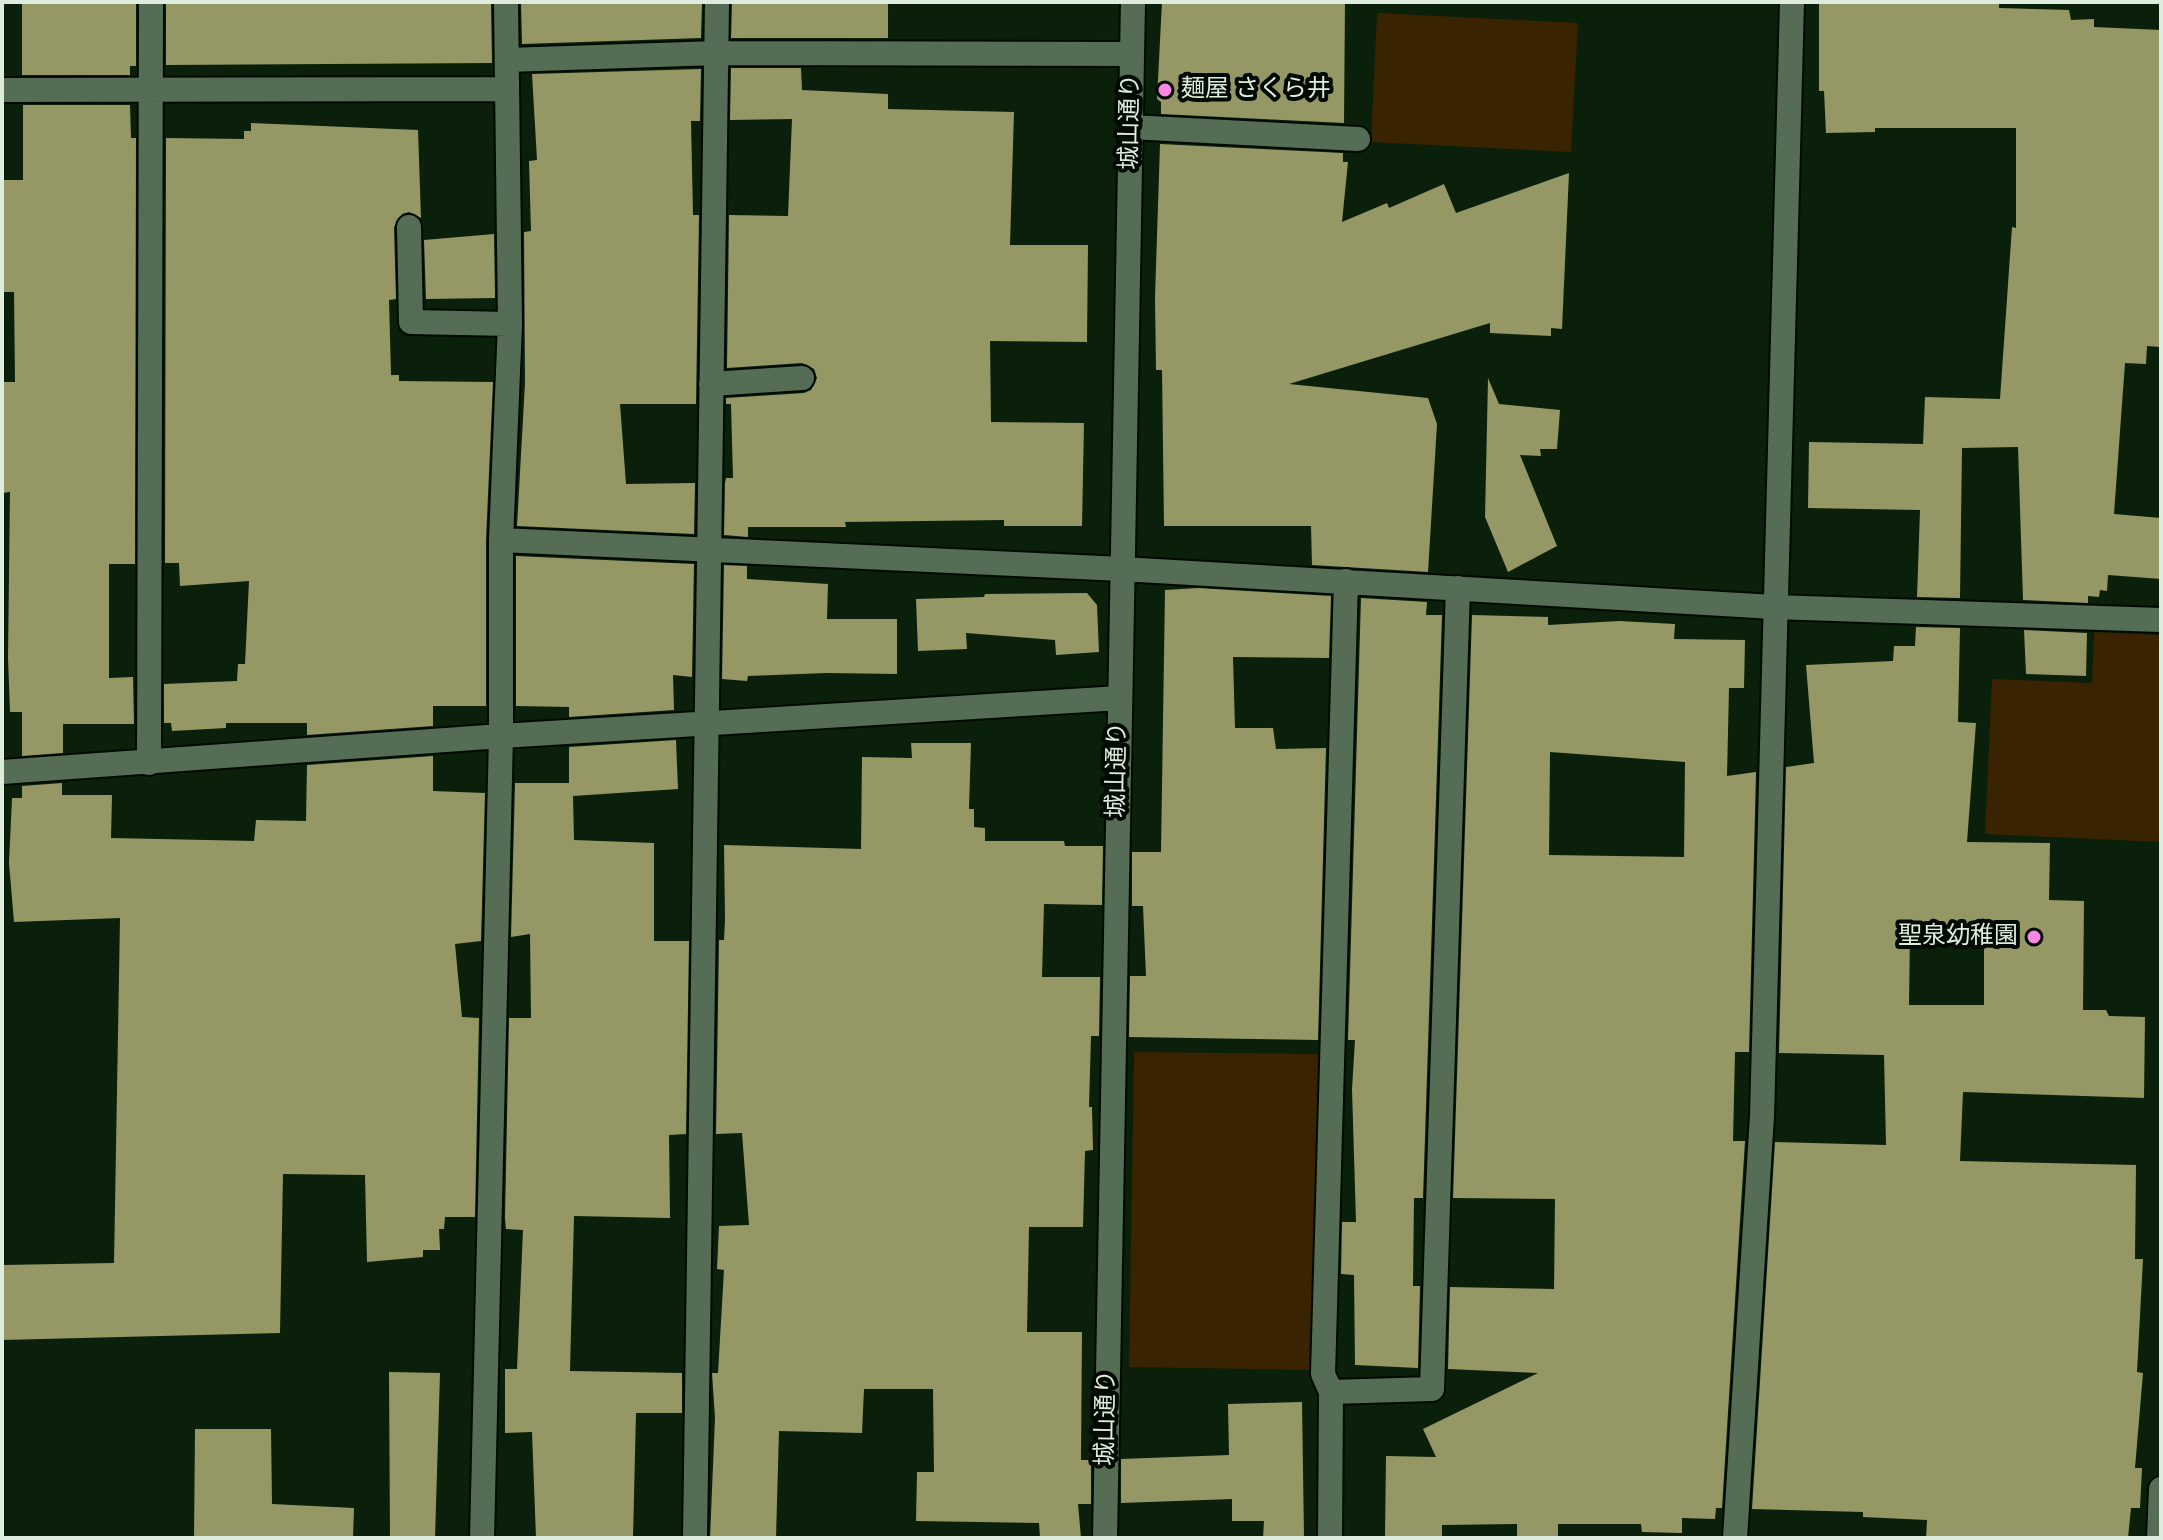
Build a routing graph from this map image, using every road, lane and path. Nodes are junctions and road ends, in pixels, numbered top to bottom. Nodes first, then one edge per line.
1 (151, 2) edge
2 (506, 2) edge
3 (717, 2) edge
4 (1133, 2) edge
5 (1792, 2) edge
6 (717, 53) junction
7 (1132, 54) junction
8 (507, 60) junction
9 (507, 89) junction
10 (2, 90) edge
11 (150, 91) junction
12 (1131, 127) junction
13 (1358, 139) dead end
14 (409, 227) dead end
15 (510, 324) junction
16 (802, 378) dead end
17 (711, 384) junction
18 (501, 540) junction
19 (709, 550) junction
20 (1122, 569) junction
21 (1346, 581) junction
22 (1458, 588) junction
23 (1774, 607) junction
24 (2161, 620) edge
25 (1120, 698) junction
26 (708, 725) junction
27 (501, 736) junction
28 (149, 763) junction
29 (2, 772) edge
30 (1331, 1392) junction
31 (2161, 1489) edge
32 (482, 1538) edge
33 (695, 1538) edge
34 (1105, 1538) edge
35 (1330, 1538) edge
36 (1735, 1538) edge
37 (2159, 1538) edge

1 - 11 street
2 - 8 street
3 - 6 street
4 - 7 street, 城山通り
5 - 23 street
6 - 7 street
6 - 8 street
6 - 17 street
7 - 12 street, 城山通り
8 - 9 street
9 - 11 street
9 - 15 street
10 - 11 street
11 - 28 street
12 - 13 street
12 - 20 street, 城山通り
14 - 15 street
15 - 18 street
16 - 17 street
17 - 19 street
18 - 19 street
18 - 27 street
19 - 20 street
19 - 26 street
20 - 21 street
20 - 25 street, 城山通り
21 - 22 street
21 - 30 street
22 - 23 street
22 - 30 street
23 - 24 street
23 - 36 street
25 - 26 street
25 - 34 street, 城山通り
26 - 27 street
26 - 33 street
27 - 28 street
27 - 32 street
28 - 29 street
30 - 35 street
31 - 37 street

